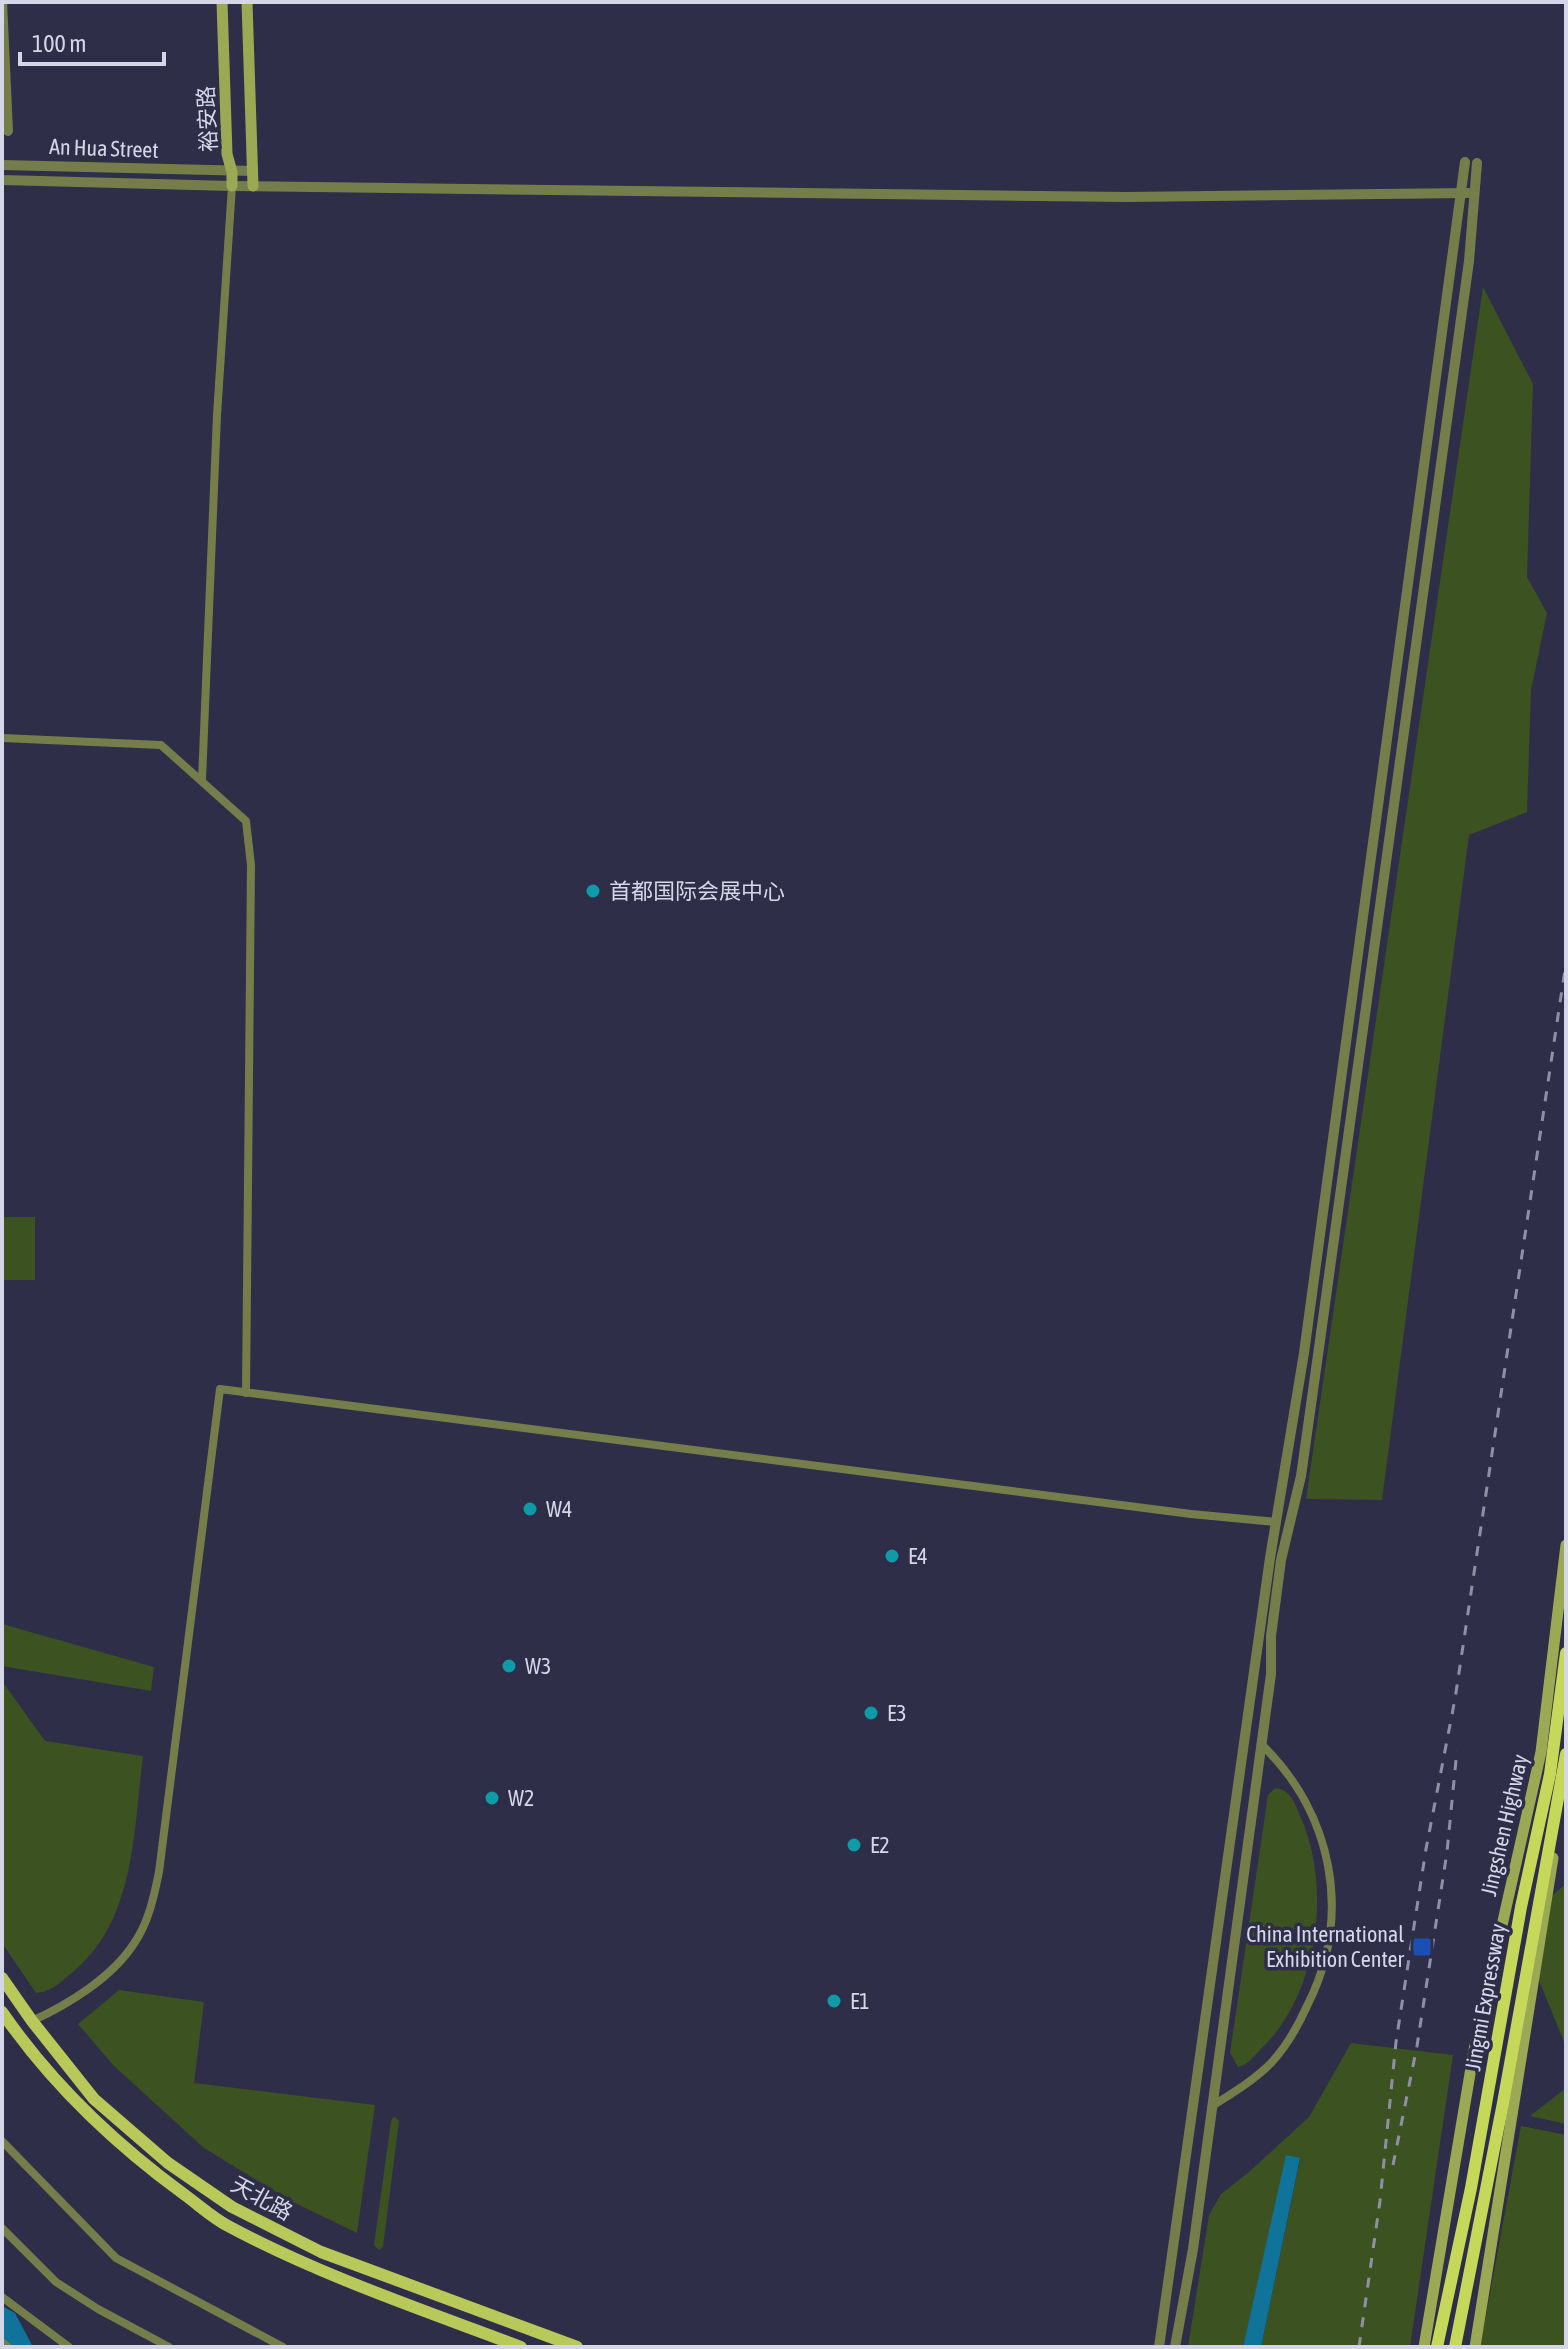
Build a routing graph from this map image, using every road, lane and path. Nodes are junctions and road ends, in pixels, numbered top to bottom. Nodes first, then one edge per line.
1 (2, 2) edge
2 (222, 2) edge
3 (247, 2) edge
4 (8, 131) dead end
5 (1465, 162) dead end
6 (1477, 163) dead end
7 (2, 165) edge
8 (253, 171) junction
9 (232, 172) junction
10 (2, 180) edge
11 (232, 186) junction
12 (253, 186) junction
13 (1462, 192) junction
14 (1475, 194) junction
15 (2, 738) edge
16 (202, 780) junction
17 (246, 1393) junction
18 (1276, 1522) junction
19 (1566, 1545) edge
20 (1566, 1653) edge
21 (1261, 1744) junction
22 (1566, 1754) edge
23 (1566, 1780) edge
24 (2, 1978) edge
25 (2, 2012) edge
26 (32, 2021) junction
27 (1212, 2106) junction
28 (4, 2146) edge
29 (2, 2228) edge
30 (2, 2297) edge
31 (2, 2342) edge
32 (8, 2347) edge
33 (69, 2347) edge
34 (169, 2347) edge
35 (283, 2347) edge
36 (521, 2347) edge
37 (577, 2347) edge
38 (1159, 2347) edge
39 (1175, 2347) edge
40 (1424, 2347) edge
41 (1437, 2347) edge
42 (1455, 2347) edge
43 (1475, 2347) edge

1 - 4 street
2 - 9 main road, 裕安路
3 - 8 main road, 裕安路
5 - 13 street
6 - 14 street
7 - 9 street, An Hua Street
8 - 9 street, An Hua Street
8 - 12 main road, 裕安路
9 - 11 main road, 裕安路
10 - 11 street, An Hua Street
11 - 12 street, An Hua Street
11 - 16 street
12 - 13 street, An Hua Street
13 - 14 street, An Hua Street
13 - 18 street
14 - 21 street
15 - 16 street
16 - 17 street
17 - 18 street
17 - 26 street
18 - 38 street
19 - 40 main road, Jingshen Highway
20 - 41 highway, Jingmi Expressway
21 - 27 street
21 - 27 street
22 - 42 highway, Jingmi Expressway
23 - 43 main road
24 - 26 main road, 天北路
25 - 36 main road, 天北路
26 - 37 main road, 天北路
27 - 39 street
28 - 35 street
29 - 34 street
30 - 33 street
31 - 32 street

